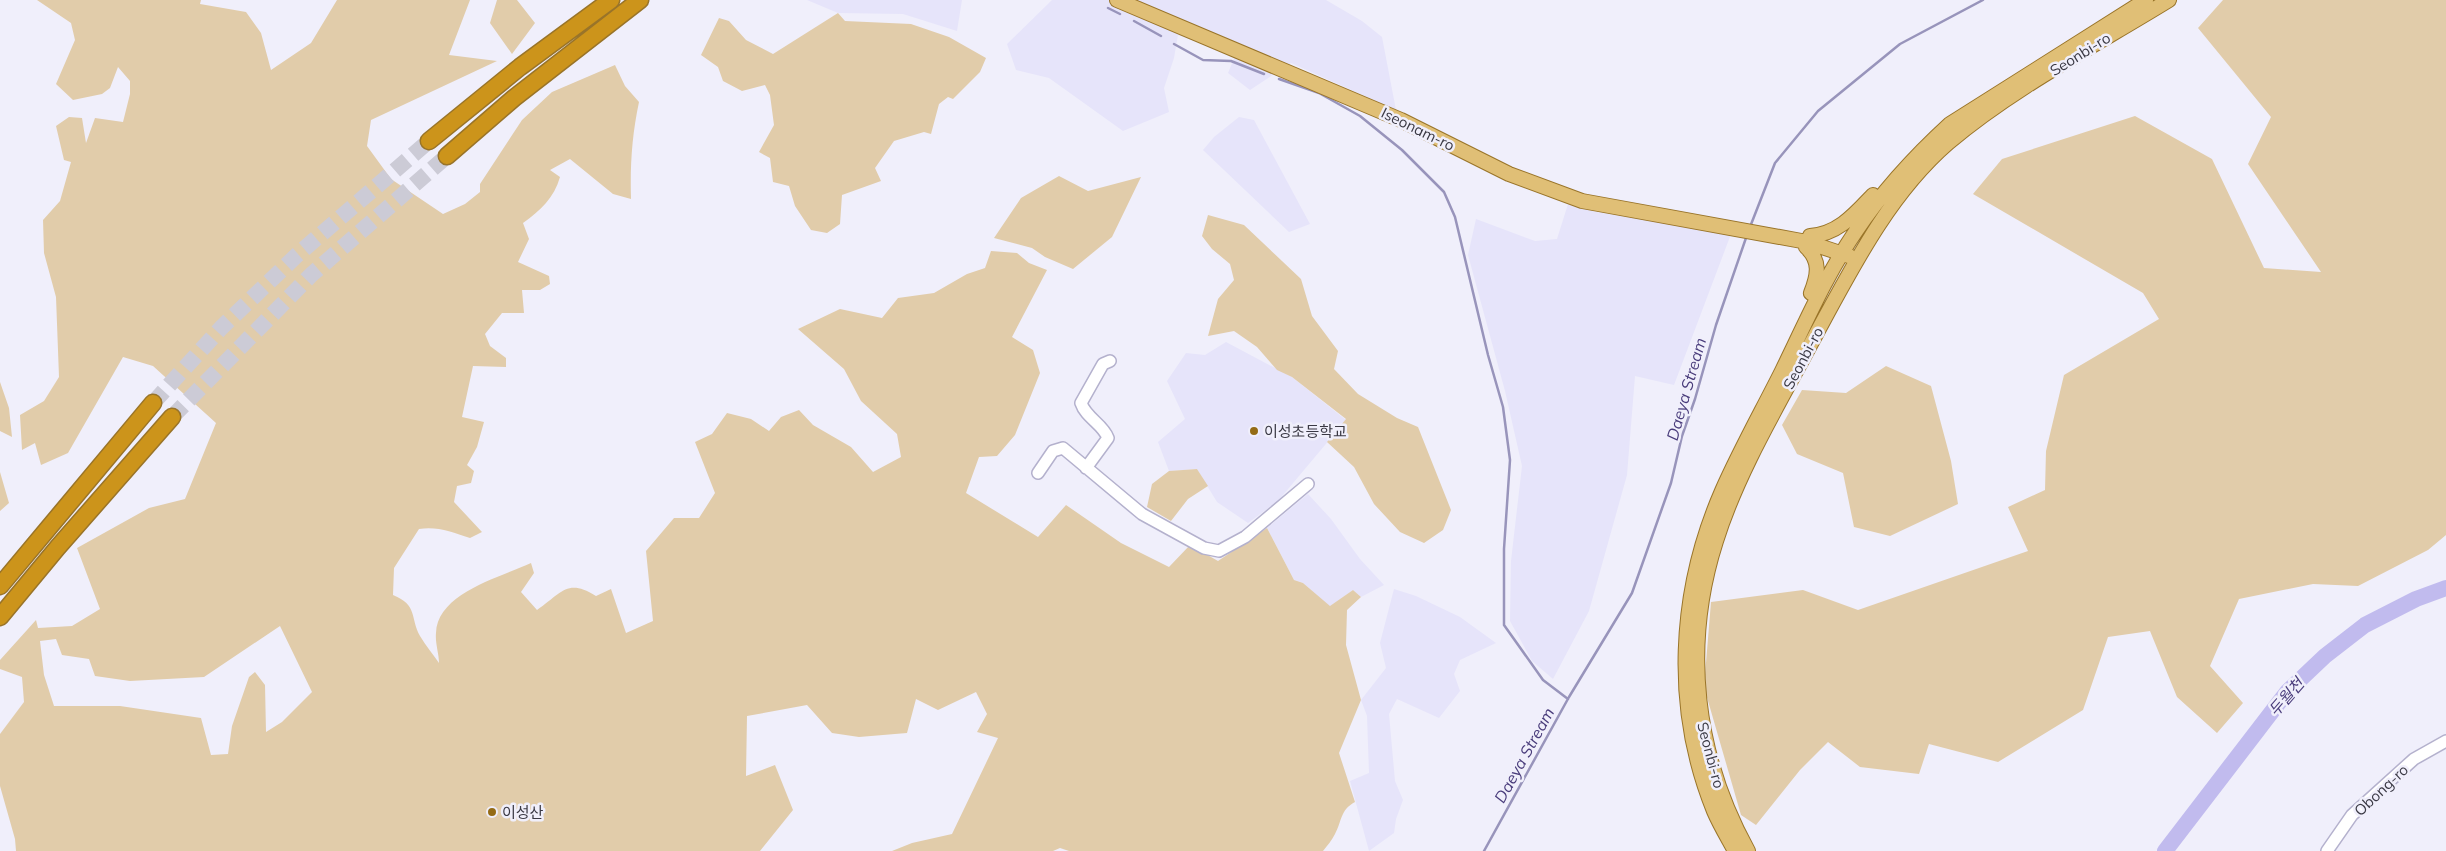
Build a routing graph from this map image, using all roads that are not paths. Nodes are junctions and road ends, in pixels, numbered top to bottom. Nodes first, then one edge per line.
1 (1117, 0) edge
2 (2146, 0) edge
3 (2169, 0) edge
4 (638, 2) edge
5 (606, 3) edge
6 (429, 141) tunnel mouth
7 (447, 156) tunnel mouth
8 (1880, 198) junction
9 (1807, 242) junction
10 (1842, 252) junction
11 (1857, 259) junction
12 (1818, 299) junction
13 (1110, 361) dead end
14 (152, 403) tunnel mouth
15 (172, 417) tunnel mouth
16 (1086, 468) junction
17 (1038, 473) dead end
18 (1308, 484) dead end
19 (0, 586) edge
20 (0, 617) edge
21 (2446, 741) edge
22 (1735, 851) edge
23 (1748, 851) edge
24 (2327, 851) edge

1 - 9 main road, Iseonam-ro
2 - 8 main road, Seonbi-ro
3 - 11 main road, Seonbi-ro
4 - 7 highway
5 - 6 highway
8 - 9 main road
8 - 10 main road, Seonbi-ro
9 - 10 main road
9 - 12 main road
10 - 11 main road
10 - 12 main road, Seonbi-ro
11 - 23 main road, Seonbi-ro
12 - 22 main road, Seonbi-ro
13 - 16 street
14 - 19 highway
15 - 20 highway
16 - 17 street
16 - 18 street
21 - 24 street, Obong-ro

